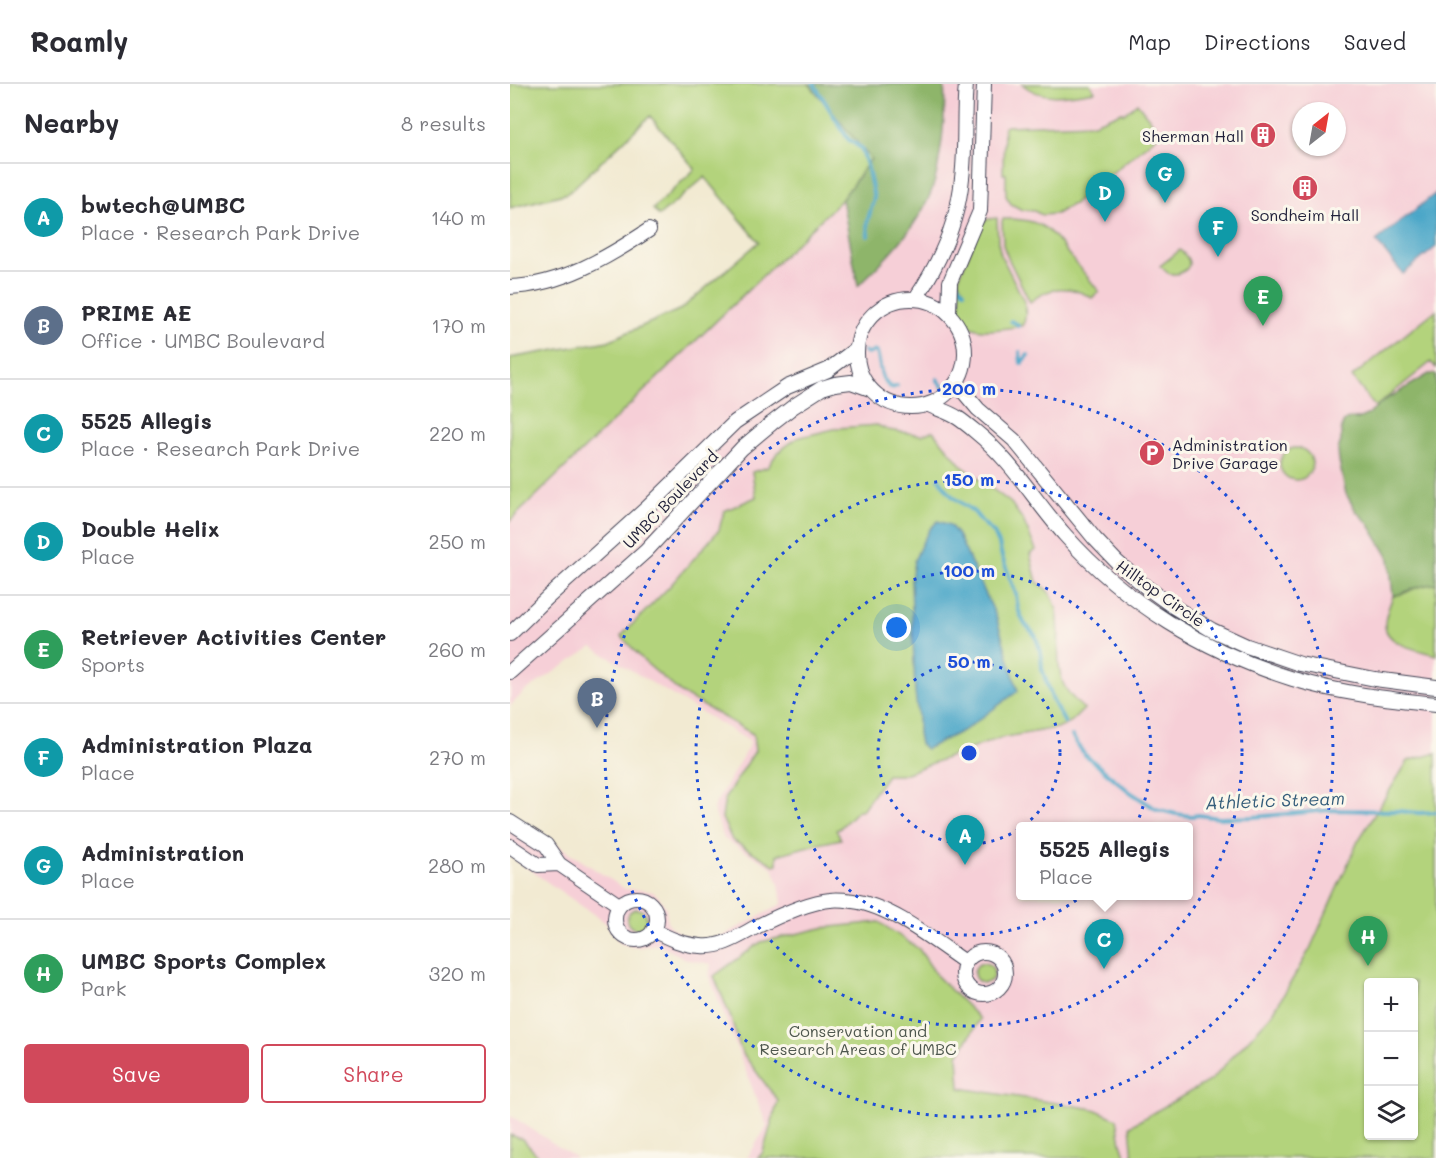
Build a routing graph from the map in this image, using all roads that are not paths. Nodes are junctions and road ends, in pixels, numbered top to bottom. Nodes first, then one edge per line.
1 (966, 84) edge
2 (984, 84) edge
3 (649, 230) dead end
4 (510, 287) edge
5 (916, 298) junction
6 (949, 313) junction
7 (856, 349) junction
8 (957, 384) junction
9 (870, 389) junction
10 (929, 405) junction
11 (510, 634) edge
12 (510, 672) edge
13 (1436, 687) edge
14 (1436, 704) edge
15 (510, 822) edge
16 (510, 846) edge
17 (559, 864) junction
18 (619, 905) junction
19 (653, 930) junction
20 (965, 962) dead end

1 - 5 street
2 - 6 street
3 - 4 street
5 - 6 street
5 - 7 street
6 - 8 street
7 - 9 street
7 - 11 street, UMBC Boulevard
8 - 10 street
8 - 13 street, Hilltop Circle
9 - 10 street
9 - 12 street, UMBC Boulevard
10 - 14 street, Hilltop Circle
15 - 17 street
16 - 17 street
17 - 18 street
18 - 19 street
18 - 19 street
19 - 20 street

